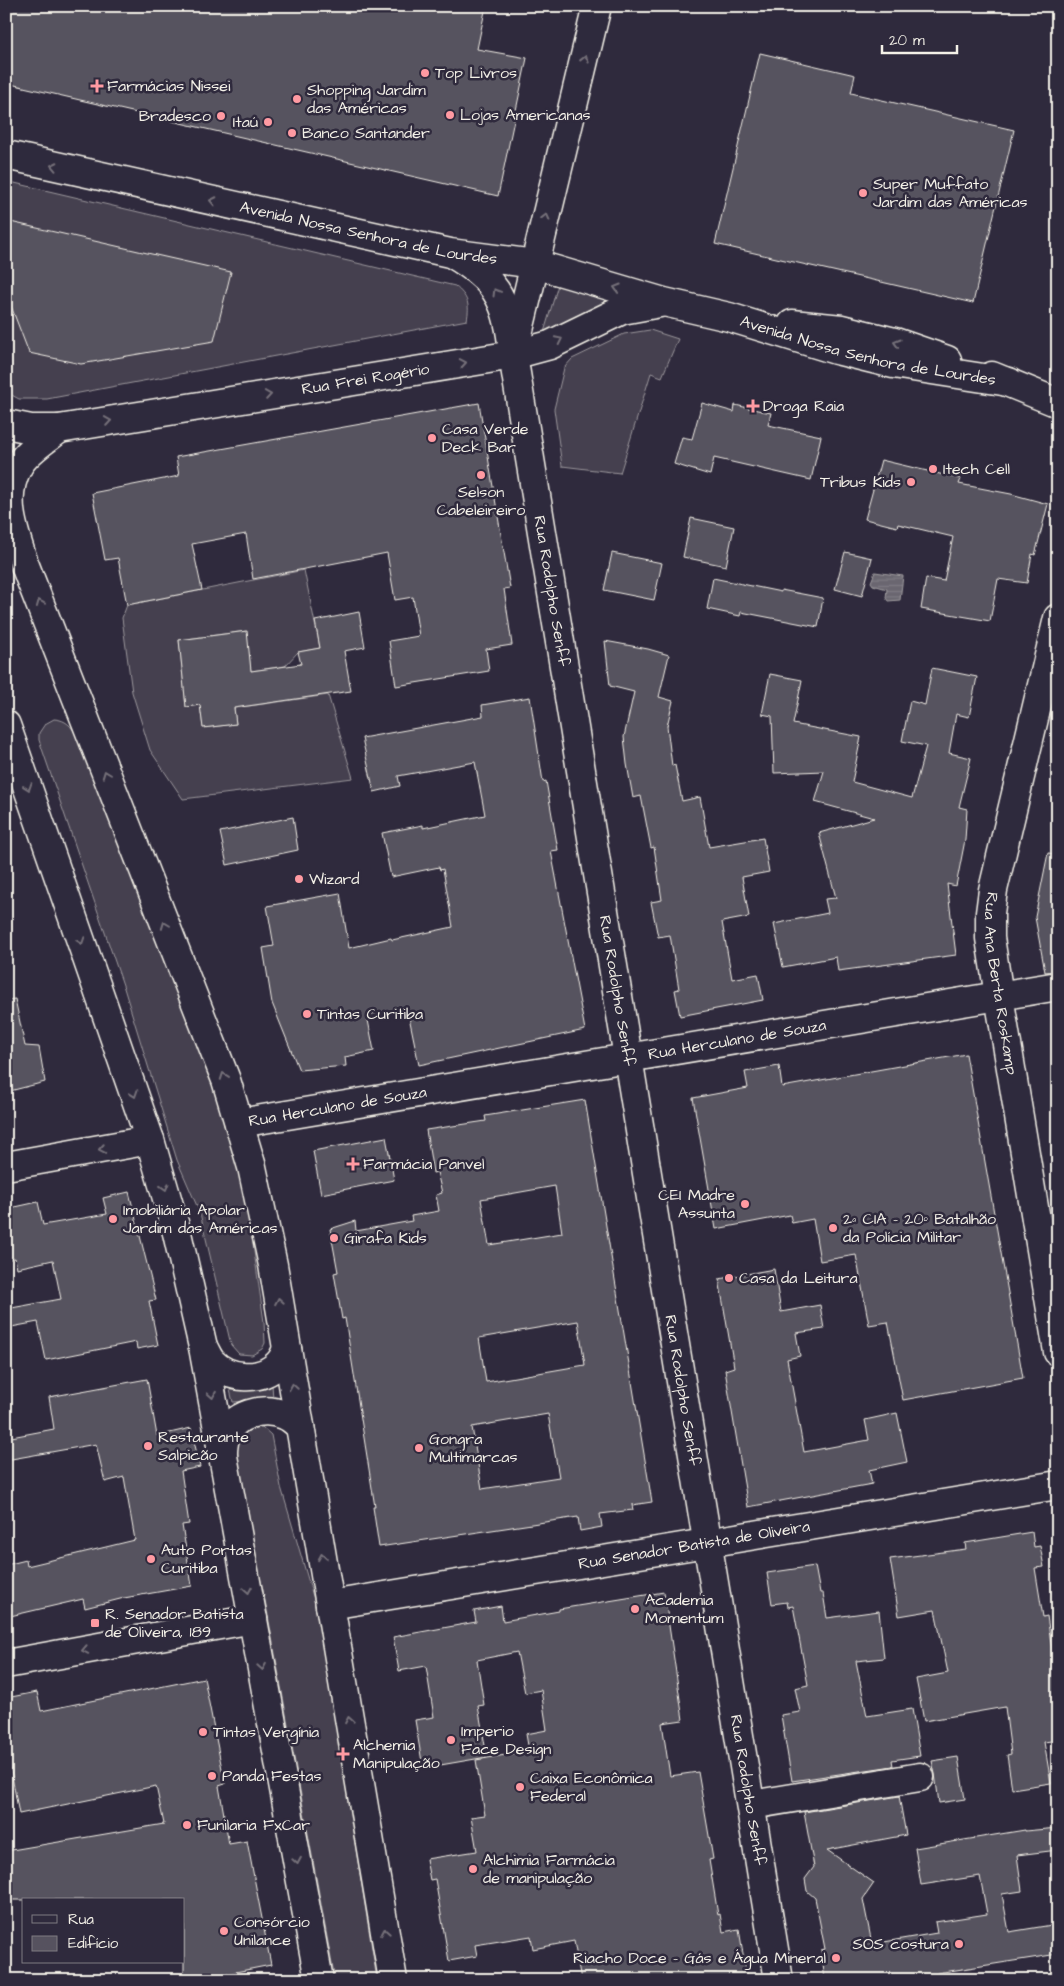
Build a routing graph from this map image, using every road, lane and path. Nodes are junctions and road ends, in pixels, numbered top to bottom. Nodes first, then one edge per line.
1 (597, 6) edge
2 (6, 155) edge
3 (450, 253) junction
4 (535, 264) junction
5 (664, 302) junction
6 (513, 355) junction
7 (1054, 395) edge
8 (6, 424) edge
9 (59, 429) junction
10 (1058, 618) edge
11 (6, 725) edge
12 (1058, 986) edge
13 (999, 996) junction
14 (628, 1058) junction
15 (239, 1123) junction
16 (150, 1140) junction
17 (6, 1166) edge
18 (1048, 1231) edge
19 (203, 1347) junction
20 (287, 1349) junction
21 (1058, 1352) edge
22 (300, 1426) junction
23 (223, 1452) junction
24 (1058, 1485) edge
25 (708, 1543) junction
26 (330, 1605) junction
27 (253, 1618) junction
28 (6, 1664) edge
29 (920, 1776) dead end
30 (751, 1805) junction
31 (319, 1980) edge
32 (393, 1980) edge
33 (780, 1980) edge

4 -> 1 main road, Rua Rodolpho Senff
3 -> 2 main road, Avenida Nossa Senhora de Lourdes
3 - 4 main road, Avenida Nossa Senhora de Lourdes
6 -> 3 main road
5 -> 4 main road, Avenida Nossa Senhora de Lourdes
4 - 6 main road, Rua Rodolpho Senff
6 -> 5 main road, Rua Frei Rogério
5 - 7 main road, Avenida Nossa Senhora de Lourdes
9 -> 6 main road, Rua Frei Rogério
6 - 14 main road, Rua Rodolpho Senff
8 - 9 main road, Rua Frei Rogério
15 -> 9 main road
10 - 13 main road, Rua Ana Berta Roskamp
11 -> 16 main road
12 - 13 main road, Rua Herculano de Souza
13 - 14 main road, Rua Herculano de Souza
13 - 18 main road, Rua Ana Berta Roskamp
14 - 15 main road, Rua Herculano de Souza
14 - 25 main road, Rua Rodolpho Senff
20 -> 15 main road
16 -> 17 main road
16 -> 19 main road
18 - 21 main road, Rua Ana Berta Roskamp
19 - 20 main road
19 -> 23 main road
22 -> 20 main road
22 - 23 main road
26 -> 22 main road
23 -> 27 main road
24 - 25 main road, Rua Senador Batista de Oliveira
25 - 26 main road, Rua Senador Batista de Oliveira
25 - 30 main road, Rua Rodolpho Senff
32 -> 26 main road
27 -> 28 main road
27 -> 31 main road
29 - 30 main road
30 - 33 main road, Rua Rodolpho Senff

